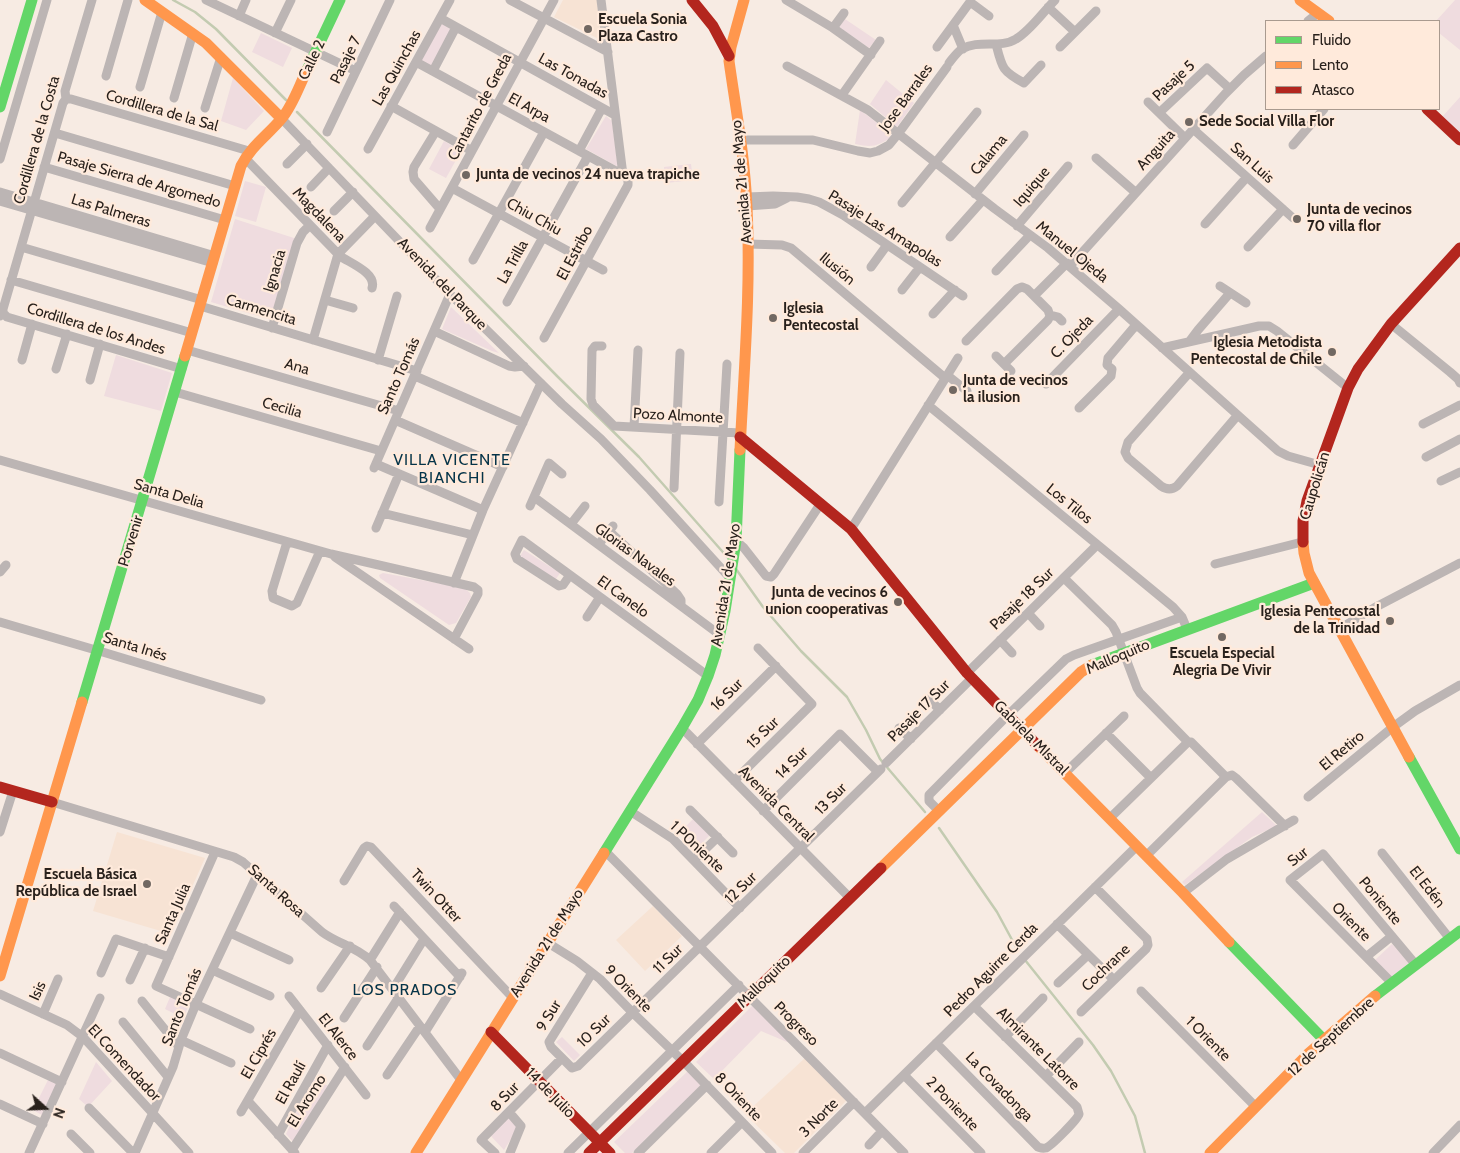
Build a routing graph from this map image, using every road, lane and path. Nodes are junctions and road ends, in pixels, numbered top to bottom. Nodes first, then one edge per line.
1 (32, 0) edge
2 (46, 0) edge
3 (92, 0) edge
4 (128, 0) edge
5 (145, 0) edge
6 (206, 0) edge
7 (246, 0) edge
8 (290, 0) edge
9 (340, 0) edge
10 (390, 0) edge
11 (450, 0) edge
12 (510, 0) edge
13 (554, 0) edge
14 (601, 0) edge
15 (692, 0) edge
16 (744, 0) edge
17 (786, 0) edge
18 (1055, 0) edge
19 (1300, 0) edge
20 (1048, 7) junction
21 (1096, 11) dead end
22 (162, 12) junction
23 (844, 13) dead end
24 (1318, 13) junction
25 (239, 16) junction
26 (989, 16) dead end
27 (440, 18) junction
28 (544, 18) junction
29 (1309, 20) edge
30 (1328, 20) edge
31 (953, 25) junction
32 (456, 27) junction
33 (833, 28) junction
34 (1075, 32) junction
35 (193, 33) junction
36 (275, 33) junction
37 (880, 41) dead end
38 (996, 44) junction
39 (937, 47) dead end
40 (1060, 47) dead end
41 (962, 49) junction
42 (316, 52) junction
43 (608, 52) junction
44 (871, 54) junction
45 (729, 56) junction
46 (221, 57) junction
47 (1265, 57) edge
48 (416, 62) junction
49 (520, 62) junction
50 (787, 66) dead end
51 (1042, 66) dead end
52 (356, 71) junction
53 (432, 71) junction
54 (106, 76) dead end
55 (140, 87) dead end
56 (1228, 91) junction
57 (842, 95) junction
58 (174, 98) dead end
59 (66, 99) junction
60 (1148, 102) dead end
61 (392, 106) junction
62 (496, 106) junction
63 (0, 107) edge
64 (206, 108) dead end
65 (602, 108) junction
66 (1323, 110) edge
67 (1428, 110) edge
68 (977, 112) dead end
69 (1159, 113) junction
70 (615, 115) junction
71 (281, 118) junction
72 (1193, 129) junction
73 (436, 131) junction
74 (327, 132) dead end
75 (544, 132) junction
76 (55, 133) junction
77 (898, 134) junction
78 (1024, 135) dead end
79 (1185, 138) junction
80 (741, 140) junction
81 (1460, 140) edge
82 (307, 144) junction
83 (1292, 145) dead end
84 (368, 148) dead end
85 (472, 151) junction
86 (579, 151) junction
87 (247, 155) junction
88 (588, 156) junction
89 (1096, 158) dead end
90 (0, 159) edge
91 (935, 162) junction
92 (287, 164) dead end
93 (1068, 166) dead end
94 (44, 167) junction
95 (329, 168) junction
96 (625, 177) junction
97 (1247, 177) junction
98 (235, 186) junction
99 (311, 187) dead end
100 (452, 188) junction
101 (0, 192) edge
102 (353, 192) junction
103 (1135, 192) junction
104 (975, 194) junction
105 (982, 200) junction
106 (0, 201) edge
107 (747, 202) junction
108 (902, 203) dead end
109 (33, 206) junction
110 (440, 209) junction
111 (1283, 209) junction
112 (334, 211) dead end
113 (499, 213) junction
114 (375, 216) junction
115 (1293, 218) dead end
116 (225, 220) junction
117 (1205, 224) dead end
118 (310, 225) junction
119 (1018, 226) junction
120 (430, 228) dead end
121 (1030, 235) junction
122 (543, 237) junction
123 (950, 237) dead end
124 (748, 244) junction
125 (887, 245) junction
126 (21, 247) junction
127 (1248, 247) dead end
128 (1460, 248) edge
129 (338, 254) junction
130 (214, 260) junction
131 (473, 260) dead end
132 (586, 261) junction
133 (1068, 264) junction
134 (871, 267) dead end
135 (920, 267) junction
136 (603, 270) dead end
137 (996, 271) dead end
138 (11, 280) junction
139 (1220, 286) dead end
140 (372, 288) dead end
141 (902, 290) dead end
142 (1230, 293) junction
143 (450, 294) junction
144 (397, 296) dead end
145 (1034, 296) junction
146 (325, 300) junction
147 (506, 302) dead end
148 (201, 303) junction
149 (1246, 303) dead end
150 (353, 308) dead end
151 (1118, 309) junction
152 (933, 314) dead end
153 (2, 315) edge
154 (1050, 315) junction
155 (1062, 320) dead end
156 (32, 324) junction
157 (1136, 324) junction
158 (1391, 324) junction
159 (272, 328) junction
160 (434, 332) junction
161 (192, 333) junction
162 (67, 334) junction
163 (544, 338) dead end
164 (313, 340) junction
165 (966, 341) dead end
166 (1189, 342) junction
167 (100, 344) junction
168 (602, 346) dead end
169 (1162, 348) junction
170 (187, 350) junction
171 (638, 350) dead end
172 (680, 353) dead end
173 (996, 356) dead end
174 (958, 358) dead end
175 (22, 360) dead end
176 (378, 360) junction
177 (726, 364) dead end
178 (1004, 364) junction
179 (524, 366) junction
180 (182, 368) junction
181 (56, 369) dead end
182 (1011, 372) dead end
183 (1189, 373) junction
184 (416, 374) junction
185 (946, 377) junction
186 (90, 380) dead end
187 (541, 383) junction
188 (1460, 383) edge
189 (1046, 384) dead end
190 (1348, 388) junction
191 (967, 391) dead end
192 (175, 392) junction
193 (928, 405) junction
194 (1460, 405) edge
195 (1079, 408) dead end
196 (399, 411) junction
197 (1237, 416) junction
198 (395, 420) junction
199 (523, 423) junction
200 (1423, 424) dead end
201 (634, 427) junction
202 (676, 430) junction
203 (723, 432) junction
204 (740, 435) junction
205 (1460, 439) edge
206 (381, 452) junction
207 (1426, 457) dead end
208 (0, 460) edge
209 (1320, 465) junction
210 (503, 466) junction
211 (1460, 472) edge
212 (399, 474) junction
213 (562, 474) dead end
214 (1441, 481) dead end
215 (674, 488) dead end
216 (534, 497) junction
217 (143, 501) junction
218 (719, 502) dead end
219 (821, 503) junction
220 (530, 506) dead end
221 (585, 506) dead end
222 (483, 510) junction
223 (382, 513) junction
224 (571, 524) junction
225 (376, 528) dead end
226 (851, 529) junction
227 (473, 535) junction
228 (736, 541) junction
229 (287, 542) junction
230 (1302, 542) junction
231 (598, 544) junction
232 (1098, 545) junction
233 (320, 551) junction
234 (331, 554) junction
235 (1460, 563) edge
236 (1216, 564) dead end
237 (376, 565) junction
238 (731, 574) junction
239 (570, 575) junction
240 (1064, 578) junction
241 (369, 581) junction
242 (454, 583) junction
243 (1314, 583) junction
244 (600, 597) junction
245 (680, 605) junction
246 (1028, 613) junction
247 (587, 617) dead end
248 (1182, 617) junction
249 (0, 622) edge
250 (1040, 626) dead end
251 (1187, 629) junction
252 (1339, 630) junction
253 (720, 635) junction
254 (454, 638) junction
255 (1118, 639) junction
256 (1000, 640) junction
257 (758, 648) dead end
258 (469, 649) dead end
259 (98, 650) junction
260 (1123, 652) junction
261 (1012, 653) dead end
262 (776, 666) junction
263 (708, 676) junction
264 (969, 676) junction
265 (1460, 685) edge
266 (929, 699) dead end
267 (261, 700) dead end
268 (940, 710) junction
269 (1008, 715) junction
270 (1124, 716) dead end
271 (1393, 727) junction
272 (682, 728) junction
273 (899, 728) dead end
274 (1023, 730) junction
275 (1106, 733) junction
276 (911, 739) junction
277 (1188, 742) junction
278 (697, 744) junction
279 (882, 768) junction
280 (1065, 773) junction
281 (1226, 777) junction
282 (1151, 778) junction
283 (734, 781) junction
284 (0, 787) edge
285 (13, 791) junction
286 (1308, 797) dead end
287 (52, 802) junction
288 (690, 810) dead end
289 (630, 811) junction
290 (764, 811) junction
291 (939, 811) junction
292 (1110, 818) junction
293 (1294, 820) dead end
294 (1285, 826) junction
295 (0, 832) edge
296 (718, 837) junction
297 (1137, 846) junction
298 (1460, 848) edge
299 (801, 849) junction
300 (605, 851) junction
301 (215, 852) junction
302 (733, 853) dead end
303 (1382, 853) dead end
304 (1323, 854) joint
305 (1146, 856) junction
306 (694, 860) junction
307 (258, 873) junction
308 (1290, 880) joint
309 (344, 881) dead end
310 (1095, 887) junction
311 (1183, 893) junction
312 (850, 898) junction
313 (740, 908) junction
314 (1058, 924) junction
315 (1460, 931) edge
316 (230, 933) junction
317 (1392, 936) junction
318 (424, 939) junction
319 (1450, 939) junction
320 (548, 943) junction
321 (350, 946) junction
322 (701, 947) junction
323 (145, 948) junction
324 (1088, 955) junction
325 (169, 957) junction
326 (1366, 957) junction
327 (289, 960) dead end
328 (370, 960) junction
329 (1416, 965) junction
330 (377, 967) junction
331 (212, 970) junction
332 (101, 973) dead end
333 (592, 973) junction
334 (0, 976) edge
335 (58, 979) dead end
336 (130, 980) dead end
337 (1114, 980) junction
338 (1058, 983) dead end
339 (1392, 983) junction
340 (739, 985) junction
341 (321, 988) dead end
342 (393, 989) junction
343 (1141, 991) dead end
344 (0, 994) edge
345 (270, 996) dead end
346 (289, 996) dead end
347 (750, 996) junction
348 (100, 998) dead end
349 (399, 998) junction
350 (513, 998) junction
351 (1043, 998) dead end
352 (142, 1001) dead end
353 (196, 1004) junction
354 (974, 1006) junction
355 (300, 1010) junction
356 (1081, 1012) dead end
357 (633, 1013) junction
358 (43, 1014) junction
359 (344, 1018) dead end
360 (123, 1022) dead end
361 (250, 1029) dead end
362 (422, 1029) junction
363 (491, 1032) junction
364 (1006, 1036) junction
365 (83, 1037) junction
366 (1324, 1040) junction
367 (1079, 1042) dead end
368 (180, 1043) junction
369 (936, 1043) junction
370 (328, 1045) junction
371 (367, 1046) dead end
372 (672, 1051) junction
373 (0, 1053) edge
374 (562, 1058) junction
375 (683, 1061) junction
376 (231, 1063) dead end
377 (345, 1067) junction
378 (574, 1068) joint
379 (387, 1075) dead end
380 (904, 1075) junction
381 (1046, 1076) junction
382 (168, 1077) junction
383 (461, 1080) junction
384 (539, 1081) junction
385 (62, 1082) junction
386 (707, 1085) junction
387 (366, 1095) dead end
388 (248, 1101) junction
389 (854, 1102) junction
390 (0, 1104) edge
391 (1255, 1106) junction
392 (89, 1108) dead end
393 (241, 1112) dead end
394 (509, 1112) junction
395 (152, 1113) junction
396 (865, 1113) junction
397 (1079, 1114) joint
398 (742, 1122) junction
399 (42, 1124) junction
400 (1460, 1126) edge
401 (882, 1131) junction
402 (589, 1132) junction
403 (71, 1134) dead end
404 (278, 1135) junction
405 (599, 1142) junction
406 (869, 1145) dead end
407 (294, 1152) edge
408 (29, 1153) edge
409 (90, 1153) edge
410 (134, 1153) edge
411 (189, 1153) edge
412 (416, 1153) edge
413 (496, 1153) edge
414 (510, 1153) edge
415 (568, 1153) edge
416 (589, 1153) edge
417 (610, 1153) edge
418 (638, 1153) edge
419 (711, 1153) edge
420 (772, 1153) edge
421 (803, 1153) edge
422 (904, 1153) edge
423 (980, 1153) edge
424 (1210, 1153) edge
425 (1433, 1153) edge

1 - 63 street
2 - 90 street
3 - 59 street, Cordillera de la Costa
4 - 54 street
5 - 22 street, Avenida del Parque
6 - 25 street
7 - 25 street
8 - 36 street
9 - 42 street, Calle 2
10 - 52 street, Pasaje 7
11 - 27 street, Las Quinchas
12 - 28 street
13 - 28 street, Cantarito de Greda
14 - 43 street
15 - 45 street
16 - 45 street
17 - 33 street
18 - 20 street
19 - 24 street
20 - 34 street
20 - 38 street
21 - 34 street
22 - 35 street, Avenida del Parque
22 - 55 street
23 - 33 street
24 - 29 street
24 - 30 street
25 - 36 street
26 - 31 street
27 - 32 street, Las Tonadas
27 - 48 street, Las Quinchas
28 - 43 street
28 - 49 street, Cantarito de Greda
31 - 39 street
31 - 41 street
32 - 49 street, Las Tonadas
32 - 53 street
33 - 44 street
34 - 40 street
35 - 46 street, Avenida del Parque
35 - 58 street
36 - 42 street
37 - 44 street
38 - 41 street
38 - 51 street
41 - 77 street, Jose Barrales
42 - 52 street
42 - 71 street, Calle 2
43 - 70 street
44 - 57 street
45 - 80 street, Avenida 21 de Mayo
46 - 64 street
46 - 71 street, Avenida del Parque
47 - 56 street, Anguita
48 - 53 street, El Arpa
48 - 61 street, Las Quinchas
49 - 62 street, Cantarito de Greda
49 - 65 street, Las Tonadas
50 - 57 street, Manuel Ojeda
52 - 74 street, Pasaje 7
53 - 62 street, El Arpa
56 - 69 street, Pasaje 5
56 - 72 street, Anguita
57 - 77 street, Manuel Ojeda
59 - 76 street, Cordillera de la Costa
59 - 87 street, Cordillera de la Sal
60 - 69 street, Pasaje 5
61 - 73 street
61 - 84 street, Las Quinchas
62 - 75 street, El Arpa
62 - 85 street, Cantarito de Greda
65 - 70 street, Las Tonadas
65 - 86 street
66 - 83 street
67 - 81 street
68 - 91 street
69 - 79 street, Pasaje 5
70 - 96 street
71 - 82 street, Avenida del Parque
71 - 87 street, Porvenir
72 - 79 street, Anguita
72 - 97 street, San Luis
73 - 85 street
73 - 110 street, Cantarito de Greda
75 - 86 street, El Arpa
75 - 113 street
76 - 94 street, Cordillera de la Costa
76 - 98 street
77 - 80 street, Jose Barrales
77 - 91 street, Manuel Ojeda
78 - 104 street, Calama
79 - 103 street, Anguita
80 - 107 street, Avenida 21 de Mayo
82 - 92 street
82 - 95 street, Avenida del Parque
85 - 100 street, Cantarito de Greda
86 - 88 street, El Arpa
87 - 98 street, Porvenir
87 - 118 street, Magdalena
88 - 96 street, El Arpa
88 - 122 street, La Trilla
89 - 103 street
91 - 104 street, Manuel Ojeda
91 - 108 street
93 - 119 street, Iquique
94 - 109 street, Cordillera de la Costa
94 - 116 street, Pasaje Sierra de Argomedo
95 - 99 street
95 - 102 street, Avenida del Parque
96 - 132 street, El Estribo
97 - 111 street, San Luis
97 - 117 street
98 - 116 street, Porvenir
100 - 110 street, Cantarito de Greda
100 - 113 street, Chiu Chiu
101 - 109 street, Las Palmeras
102 - 112 street
102 - 114 street, Avenida del Parque
103 - 133 street, Anguita
104 - 105 street, Manuel Ojeda
105 - 119 street, Manuel Ojeda
105 - 123 street
106 - 109 street, Las Palmeras
107 - 124 street, Avenida 21 de Mayo
107 - 125 street, Pasaje Las Amapolas
109 - 126 street, Cordillera de la Costa
109 - 130 street, Las Palmeras
110 - 120 street, Cantarito de Greda
111 - 115 street, San Luis
111 - 127 street
113 - 122 street, Chiu Chiu
113 - 131 street
114 - 129 street
114 - 143 street, Avenida del Parque
116 - 130 street, Porvenir
118 - 129 street, Magdalena
118 - 159 street, Ignacia
119 - 121 street, Manuel Ojeda
121 - 133 street, Manuel Ojeda
121 - 137 street
122 - 132 street, Chiu Chiu
122 - 147 street, La Trilla
124 - 185 street, Ilusión
124 - 204 street, Avenida 21 de Mayo
125 - 134 street
125 - 135 street, Pasaje Las Amapolas
126 - 138 street, Cordillera de la Costa
126 - 148 street, Carmencita
128 - 158 street, Caupolicán
129 - 140 street, Magdalena
129 - 146 street
130 - 148 street, Porvenir
132 - 136 street, Chiu Chiu
132 - 163 street, El Estribo
133 - 145 street, Anguita
133 - 151 street, Manuel Ojeda
135 - 141 street
135 - 152 street, Pasaje Las Amapolas
138 - 153 street, Cordillera de la Costa
138 - 161 street
139 - 142 street
142 - 149 street
142 - 166 street
143 - 160 street, Santo Tomás
143 - 179 street, Avenida del Parque
144 - 176 street
145 - 154 street
145 - 165 street
146 - 150 street
146 - 164 street
148 - 159 street, Carmencita
148 - 161 street, Porvenir
151 - 157 street, Manuel Ojeda
151 - 189 street, C. Ojeda
153 - 156 street, Cordillera de los Andes
154 - 155 street
154 - 178 street
156 - 162 street, Cordillera de los Andes
156 - 175 street
157 - 169 street, Manuel Ojeda
157 - 195 street
158 - 188 street
158 - 190 street, Caupolicán
159 - 164 street, Carmencita
160 - 179 street
160 - 184 street, Santo Tomás
161 - 170 street, Porvenir
162 - 167 street, Cordillera de los Andes
162 - 181 street
164 - 176 street, Carmencita
166 - 169 street
166 - 190 street
167 - 180 street, Cordillera de los Andes
167 - 186 street
168 - 201 street, Pozo Almonte
169 - 183 street, Manuel Ojeda
170 - 180 street, Porvenir
170 - 196 street, Ana
171 - 201 street
172 - 202 street
173 - 178 street
174 - 185 street
176 - 184 street, Carmencita
177 - 203 street, Avenida 21 de Mayo
178 - 182 street
179 - 187 street, Avenida del Parque
180 - 192 street, Porvenir
183 - 197 street, Manuel Ojeda
183 - 197 street
184 - 196 street, Santo Tomás
184 - 199 street, Carmencita
185 - 191 street, Ilusión
185 - 193 street
187 - 199 street
187 - 238 street, Avenida del Parque
190 - 209 street, Caupolicán
192 - 206 street, Cecilia
192 - 217 street, Porvenir
193 - 226 street
193 - 232 street, Los Tilos
194 - 200 street
196 - 198 street, Santo Tomás
197 - 209 street, Manuel Ojeda
198 - 206 street, Santo Tomás
198 - 210 street
199 - 210 street
201 - 202 street, Pozo Almonte
202 - 203 street, Pozo Almonte
202 - 215 street
203 - 204 street, Pozo Almonte
203 - 218 street, Avenida 21 de Mayo
204 - 219 street, Gabriela MIstral
204 - 228 street, Avenida 21 de Mayo
205 - 207 street
206 - 212 street, Santo Tomás
208 - 217 street, Santa Delia
209 - 230 street, Caupolicán
210 - 222 street
211 - 214 street
212 - 222 street
212 - 223 street
213 - 216 street
216 - 220 street
216 - 224 street, Glorias Navales
217 - 229 street, Santa Delia
217 - 259 street, Porvenir
219 - 226 street, Gabriela MIstral
219 - 228 street
221 - 224 street
222 - 227 street
223 - 225 street
223 - 227 street
224 - 231 street, Glorias Navales
226 - 264 street, Gabriela MIstral
227 - 242 street
228 - 238 street, Avenida 21 de Mayo
229 - 233 street, Santa Delia
229 - 233 street
230 - 236 street
230 - 243 street, Caupolicán
231 - 245 street, Glorias Navales
231 - 245 street
232 - 240 street, Pasaje 18 Sur
232 - 248 street, Los Tilos
233 - 234 street, Santa Delia
234 - 237 street, Santa Delia
234 - 241 street
235 - 252 street
237 - 241 street
237 - 242 street, Santa Delia
238 - 253 street, Avenida 21 de Mayo
239 - 239 street, El Canelo
239 - 244 street, El Canelo
240 - 246 street, Pasaje 18 Sur
240 - 255 street
241 - 254 street
242 - 254 street, Santa Delia
243 - 251 street, Malloquito
243 - 252 street, Caupolicán
244 - 247 street
244 - 263 street, El Canelo
245 - 253 street, Glorias Navales
246 - 250 street
246 - 256 street, Pasaje 18 Sur
248 - 251 street, Los Tilos
248 - 255 street, Malloquito
249 - 259 street, Santa Inés
251 - 260 street, Malloquito
252 - 271 street, Caupolicán
253 - 263 street, Avenida 21 de Mayo
254 - 258 street
255 - 260 street
255 - 269 street, Malloquito
256 - 261 street
256 - 264 street, Pasaje 18 Sur
257 - 262 street
259 - 267 street, Santa Inés
259 - 287 street, Porvenir
260 - 274 street, Malloquito
260 - 277 street
262 - 278 street, 16 Sur
262 - 283 street, 15 Sur
263 - 272 street, Avenida 21 de Mayo
264 - 268 street, Pasaje 17 Sur
264 - 269 street, Gabriela MIstral
265 - 271 street, El Retiro
266 - 268 street
268 - 276 street, Pasaje 17 Sur
269 - 274 street, Gabriela MIstral
269 - 291 street, Malloquito
270 - 275 street
271 - 286 street, El Retiro
271 - 298 street, Caupolicán
272 - 278 street, Avenida Central
272 - 289 street, Avenida 21 de Mayo
273 - 276 street
274 - 280 street, Gabriela MIstral
274 - 291 street, Malloquito
275 - 280 street
275 - 282 street
276 - 279 street, Pasaje 17 Sur
277 - 281 street
277 - 282 street
278 - 283 street, Avenida Central
279 - 290 street, 14 Sur
279 - 299 street, 13 Sur
280 - 292 street, Gabriela MIstral
281 - 294 street
281 - 305 street
282 - 292 street
283 - 290 street, Avenida Central
284 - 285 street, Santa Rosa
285 - 287 street, Santa Rosa
285 - 295 street
287 - 301 street, Santa Rosa
287 - 334 street, Porvenir
288 - 296 street
289 - 300 street, Avenida 21 de Mayo
289 - 306 street, 1 P0niente
290 - 299 street, Avenida Central
291 - 312 street, Malloquito
292 - 297 street, Gabriela MIstral
293 - 294 street
294 - 311 street
296 - 302 street
296 - 306 street
297 - 305 street, Gabriela MIstral
297 - 310 street, Pedro Aguirre Cerda
299 - 312 street, Avenida Central
299 - 313 street, 12 Sur
300 - 320 street, Avenida 21 de Mayo
300 - 322 street, Progreso
301 - 307 street, Santa Rosa
301 - 325 street, Santa Julia
303 - 319 street, El Edén
304 - 308 street, Sur
304 - 317 street, Poniente
305 - 311 street, Gabriela MIstral
306 - 313 street, 1 P0niente
307 - 316 street, Santo Tomás
307 - 321 street, Santa Rosa
308 - 326 street, Oriente
309 - 350 street, Twin Otter
310 - 314 street, Pedro Aguirre Cerda
310 - 337 street, Cochrane
311 - 366 street, Gabriela MIstral
312 - 347 street, Malloquito
313 - 322 street, 12 Sur
314 - 324 street
314 - 354 street, Pedro Aguirre Cerda
315 - 319 street, 12 de Septiembre
316 - 327 street
316 - 331 street, Santo Tomás
317 - 326 street
317 - 329 street, Poniente
318 - 328 street
318 - 342 street
318 - 362 street
319 - 329 street, 12 de Septiembre
320 - 333 street, 9 Oriente
320 - 350 street, Avenida 21 de Mayo
321 - 328 street, Santa Rosa
321 - 341 street
322 - 340 street, Progreso
322 - 357 street, 11 Sur
323 - 325 street
323 - 332 street
323 - 336 street
324 - 337 street
324 - 338 street
325 - 353 street, Santa Julia
326 - 339 street, Oriente
328 - 330 street, Santa Rosa
329 - 339 street, 12 de Septiembre
330 - 342 street, Santa Rosa
330 - 359 street
331 - 345 street
331 - 353 street, Santo Tomás
333 - 357 street, 9 Oriente
333 - 374 street, 9 Sur
335 - 358 street, Isis
337 - 356 street, Cochrane
339 - 366 street, 12 de Septiembre
340 - 347 street, Progreso
340 - 372 street
342 - 349 street, Santa Rosa
343 - 391 street, 1 Oriente
344 - 358 street, El Comendador
346 - 355 street, El Alerce
347 - 375 street, Malloquito
347 - 389 street, Progreso
348 - 365 street
349 - 362 street, Santa Rosa
349 - 371 street
350 - 363 street, Avenida 21 de Mayo
351 - 364 street
352 - 368 street
353 - 361 street
353 - 368 street, Santo Tomás
354 - 364 street, Almirante Latorre
354 - 369 street, Pedro Aguirre Cerda
355 - 370 street, El Alerce
355 - 388 street, El Ciprés
357 - 372 street, 9 Oriente
357 - 378 street, 10 Sur
358 - 365 street, El Comendador
360 - 382 street
362 - 379 street
362 - 383 street, Santa Rosa
363 - 383 street, Avenida 21 de Mayo
363 - 384 street, 14 de Julio
364 - 381 street, Almirante Latorre
365 - 385 street
365 - 395 street, El Comendador
366 - 391 street, 12 de Septiembre
367 - 381 street
368 - 376 street
368 - 382 street, Santo Tomás
369 - 380 street, Pedro Aguirre Cerda
369 - 397 street, La Covadonga
370 - 377 street, El Alerce
370 - 404 street, El Raulí
372 - 375 street, 9 Oriente
372 - 402 street
373 - 385 street
374 - 378 street, 9 Sur
374 - 384 street, 8 Sur
375 - 386 street, 8 Oriente
375 - 405 street, Malloquito
377 - 387 street, El Alerce
377 - 407 street, El Aromo
380 - 396 street, Pedro Aguirre Cerda
380 - 423 street, 2 Poniente
381 - 397 street, Almirante Latorre
382 - 395 street, Santo Tomás
383 - 412 street, Avenida 21 de Mayo
384 - 394 street, 8 Sur
384 - 402 street, 14 de Julio
385 - 399 street
386 - 398 street, 8 Oriente
386 - 418 street
388 - 393 street, El Ciprés
388 - 404 street
389 - 396 street, Progreso
389 - 421 street, 3 Norte
390 - 399 street
391 - 424 street, 12 de Septiembre
392 - 410 street
394 - 413 street, 8 Sur
394 - 414 street
395 - 410 street, Santo Tomás
395 - 411 street, El Comendador
396 - 401 street, Progreso
398 - 419 street
398 - 420 street, 8 Oriente
399 - 408 street
400 - 425 street
401 - 406 street
401 - 422 street, Progreso
402 - 405 street, 14 de Julio
402 - 415 street
403 - 409 street
404 - 407 street
405 - 416 street, Malloquito
405 - 417 street, 14 de Julio

